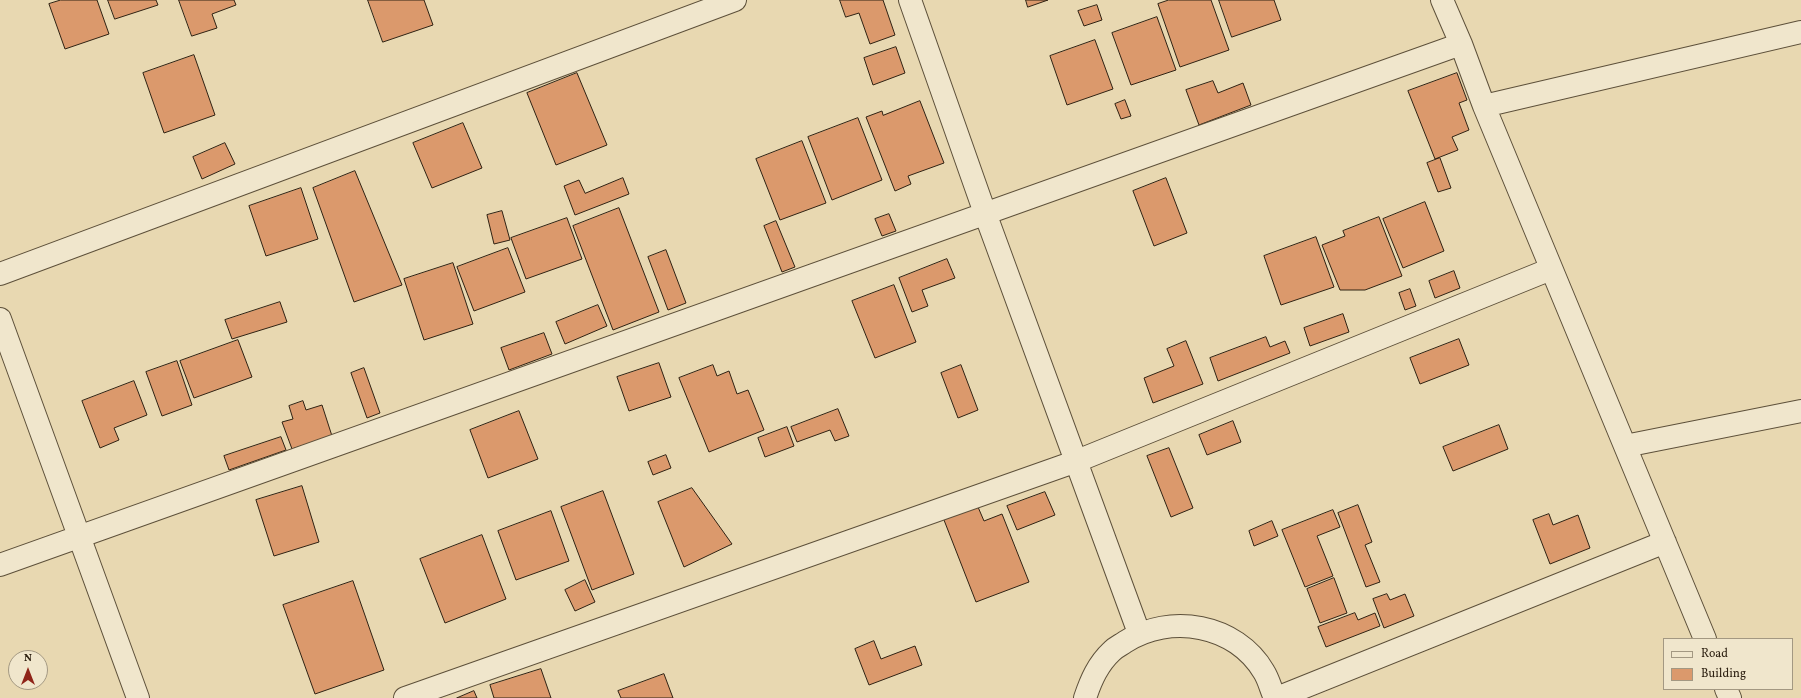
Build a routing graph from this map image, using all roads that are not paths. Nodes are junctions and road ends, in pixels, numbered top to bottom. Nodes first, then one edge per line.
1 (735, 0) edge
2 (910, 0) edge
3 (1442, 0) edge
4 (1801, 32) edge
5 (1461, 44) junction
6 (1484, 106) junction
7 (985, 213) junction
8 (1552, 269) junction
9 (0, 274) edge
10 (0, 319) edge
11 (1801, 411) edge
12 (1625, 446) junction
13 (1077, 461) junction
14 (79, 536) junction
15 (1665, 542) junction
16 (0, 565) edge
17 (1139, 633) junction
18 (1705, 638) edge
19 (138, 698) edge
20 (405, 698) edge
21 (1085, 698) edge
22 (1276, 698) edge

1 - 9 street
2 - 7 street
3 - 5 street
4 - 6 street
5 - 6 street
5 - 7 street
6 - 8 street
7 - 13 street
7 - 14 street
8 - 12 street
8 - 13 street
10 - 14 street
11 - 12 street
12 - 15 street
13 - 17 street
13 - 20 street
14 - 16 street
14 - 19 street
15 - 18 street
15 - 22 street
17 - 21 street
17 - 22 street

